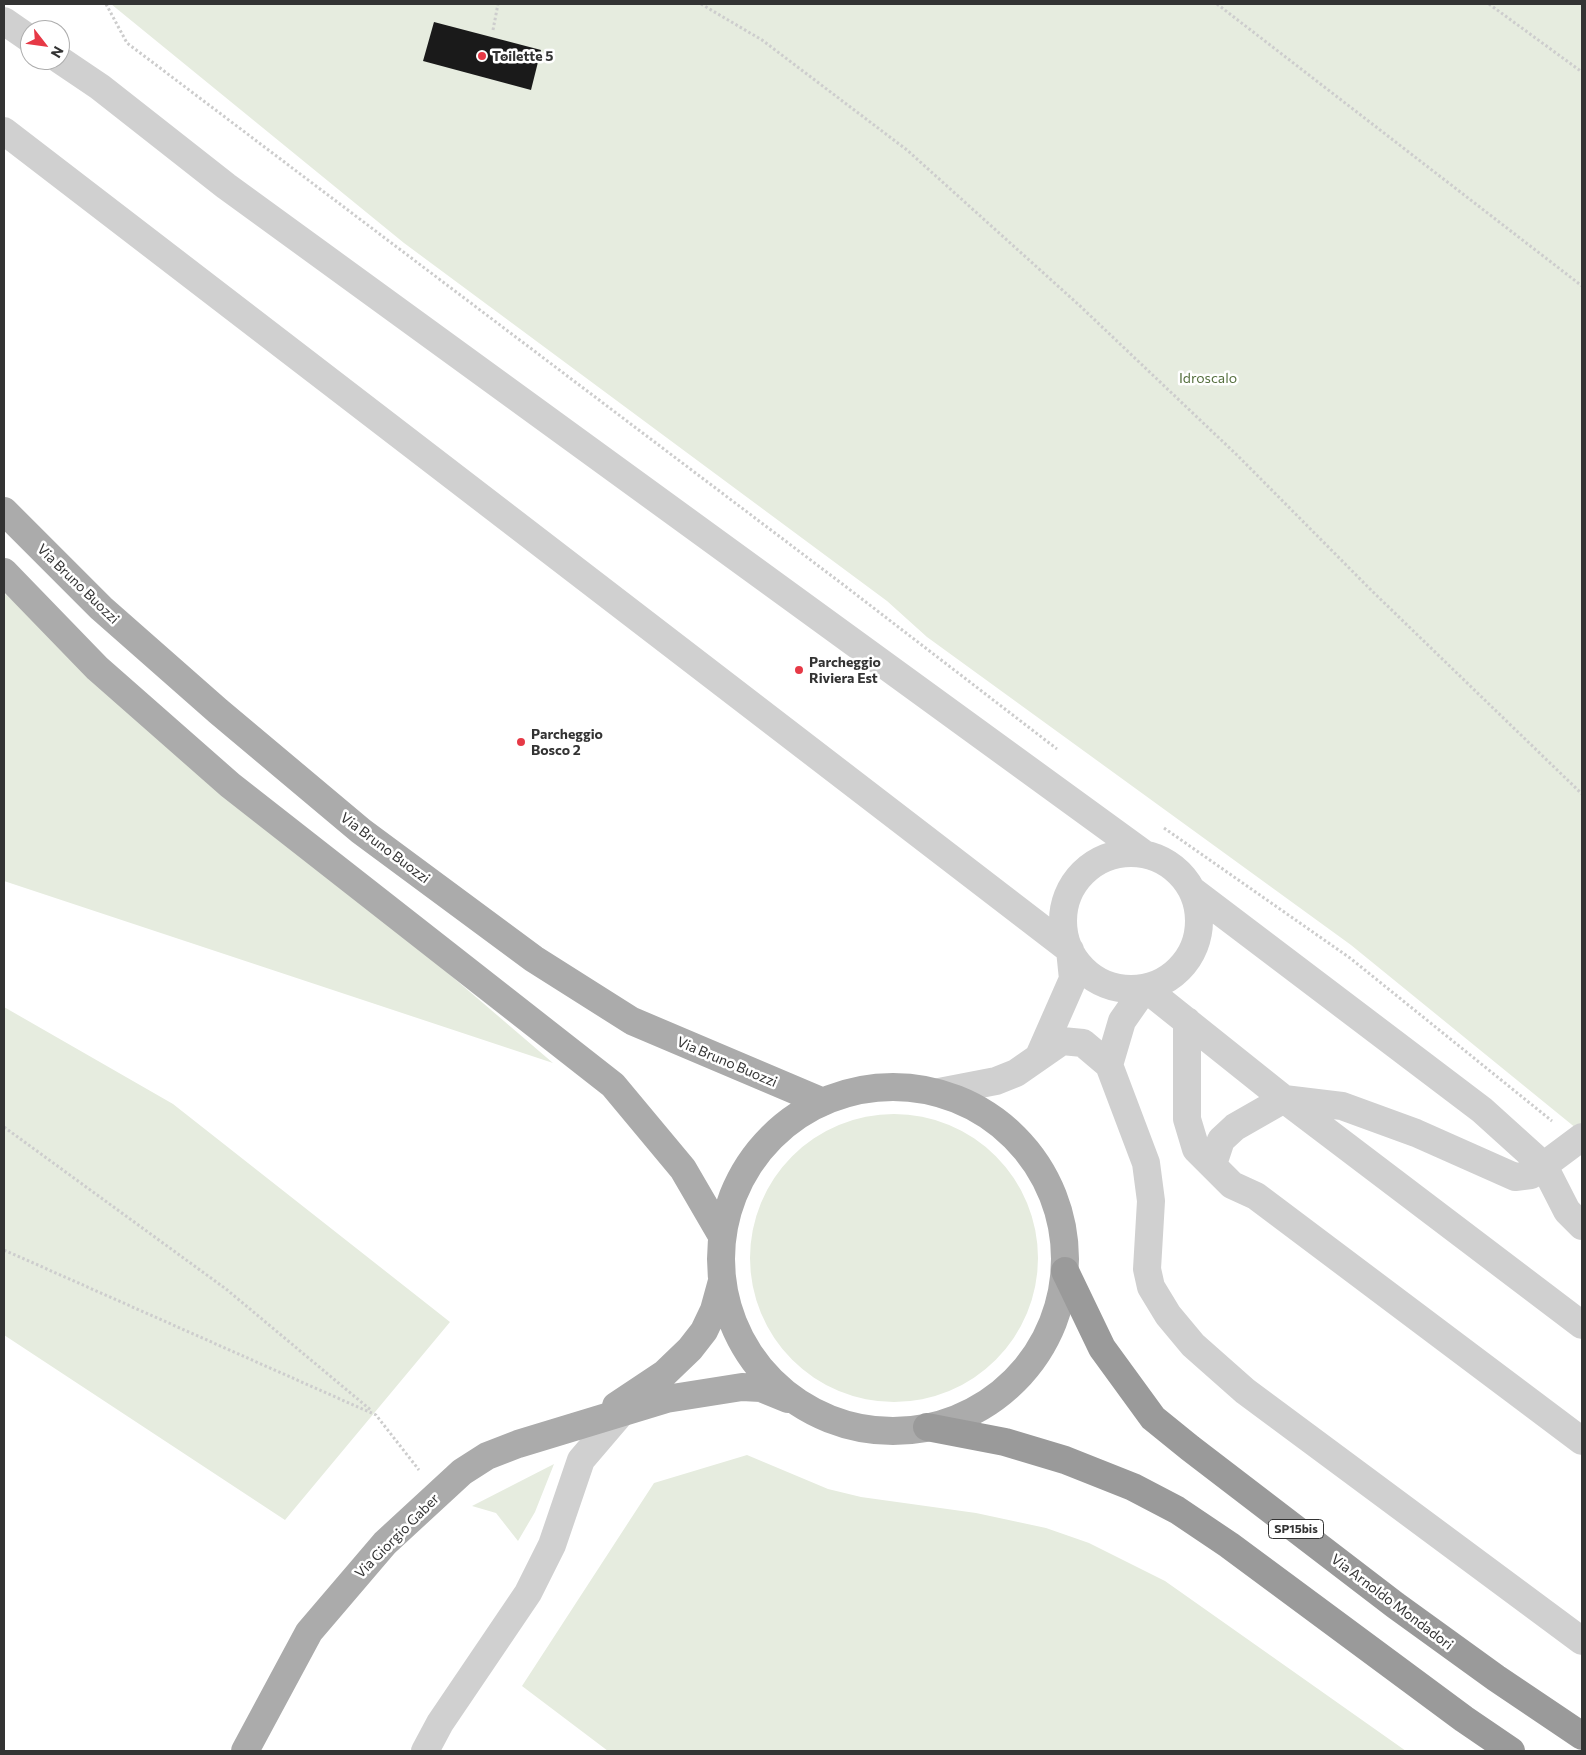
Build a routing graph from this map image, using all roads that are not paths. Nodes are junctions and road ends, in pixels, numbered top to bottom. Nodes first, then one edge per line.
1 (4, 21) edge
2 (20, 32) edge
3 (70, 67) edge
4 (4, 131) edge
5 (4, 511) edge
6 (4, 572) edge
7 (1143, 853) junction
8 (1193, 890) junction
9 (1070, 950) junction
10 (1145, 988) junction
11 (1187, 1021) junction
12 (1040, 1054) junction
13 (1109, 1065) junction
14 (939, 1092) junction
15 (1284, 1099) junction
16 (823, 1102) junction
17 (1580, 1139) edge
18 (1213, 1164) junction
19 (1544, 1166) junction
20 (1582, 1226) edge
21 (722, 1236) junction
22 (1065, 1271) junction
23 (722, 1279) junction
24 (1582, 1325) edge
25 (622, 1412) junction
26 (818, 1414) junction
27 (596, 1419) junction
28 (927, 1428) junction
29 (1582, 1441) edge
30 (1582, 1641) edge
31 (1582, 1736) edge
32 (244, 1751) edge
33 (425, 1751) edge
34 (1512, 1751) edge

1 - 2 street
3 - 7 street
4 - 9 street
5 - 16 main road, Via Bruno Buozzi
6 - 21 main road
7 - 8 street
7 - 9 street
8 - 10 street
8 - 19 street
9 - 10 street
9 - 12 street
10 - 11 street
10 - 13 street
11 - 15 street
11 - 18 street
12 - 13 street
12 - 14 street
13 - 30 street
14 - 16 main road, SP15bis
14 - 22 main road, SP15bis
15 - 18 street
15 - 19 street
15 - 24 street
16 - 21 main road, SP15bis
17 - 19 street
18 - 29 street
19 - 20 street
21 - 23 main road, SP15bis
22 - 28 main road, SP15bis
22 - 31 highway, Via Arnoldo Mondadori / SP15bis
23 - 26 main road, SP15bis
23 - 27 main road, Via Giorgio Gaber
25 - 26 main road, Via Giorgio Gaber
25 - 27 main road, Via Giorgio Gaber
25 - 33 street
26 - 28 main road, SP15bis
27 - 32 main road, Via Giorgio Gaber
28 - 34 highway, SP15bis

